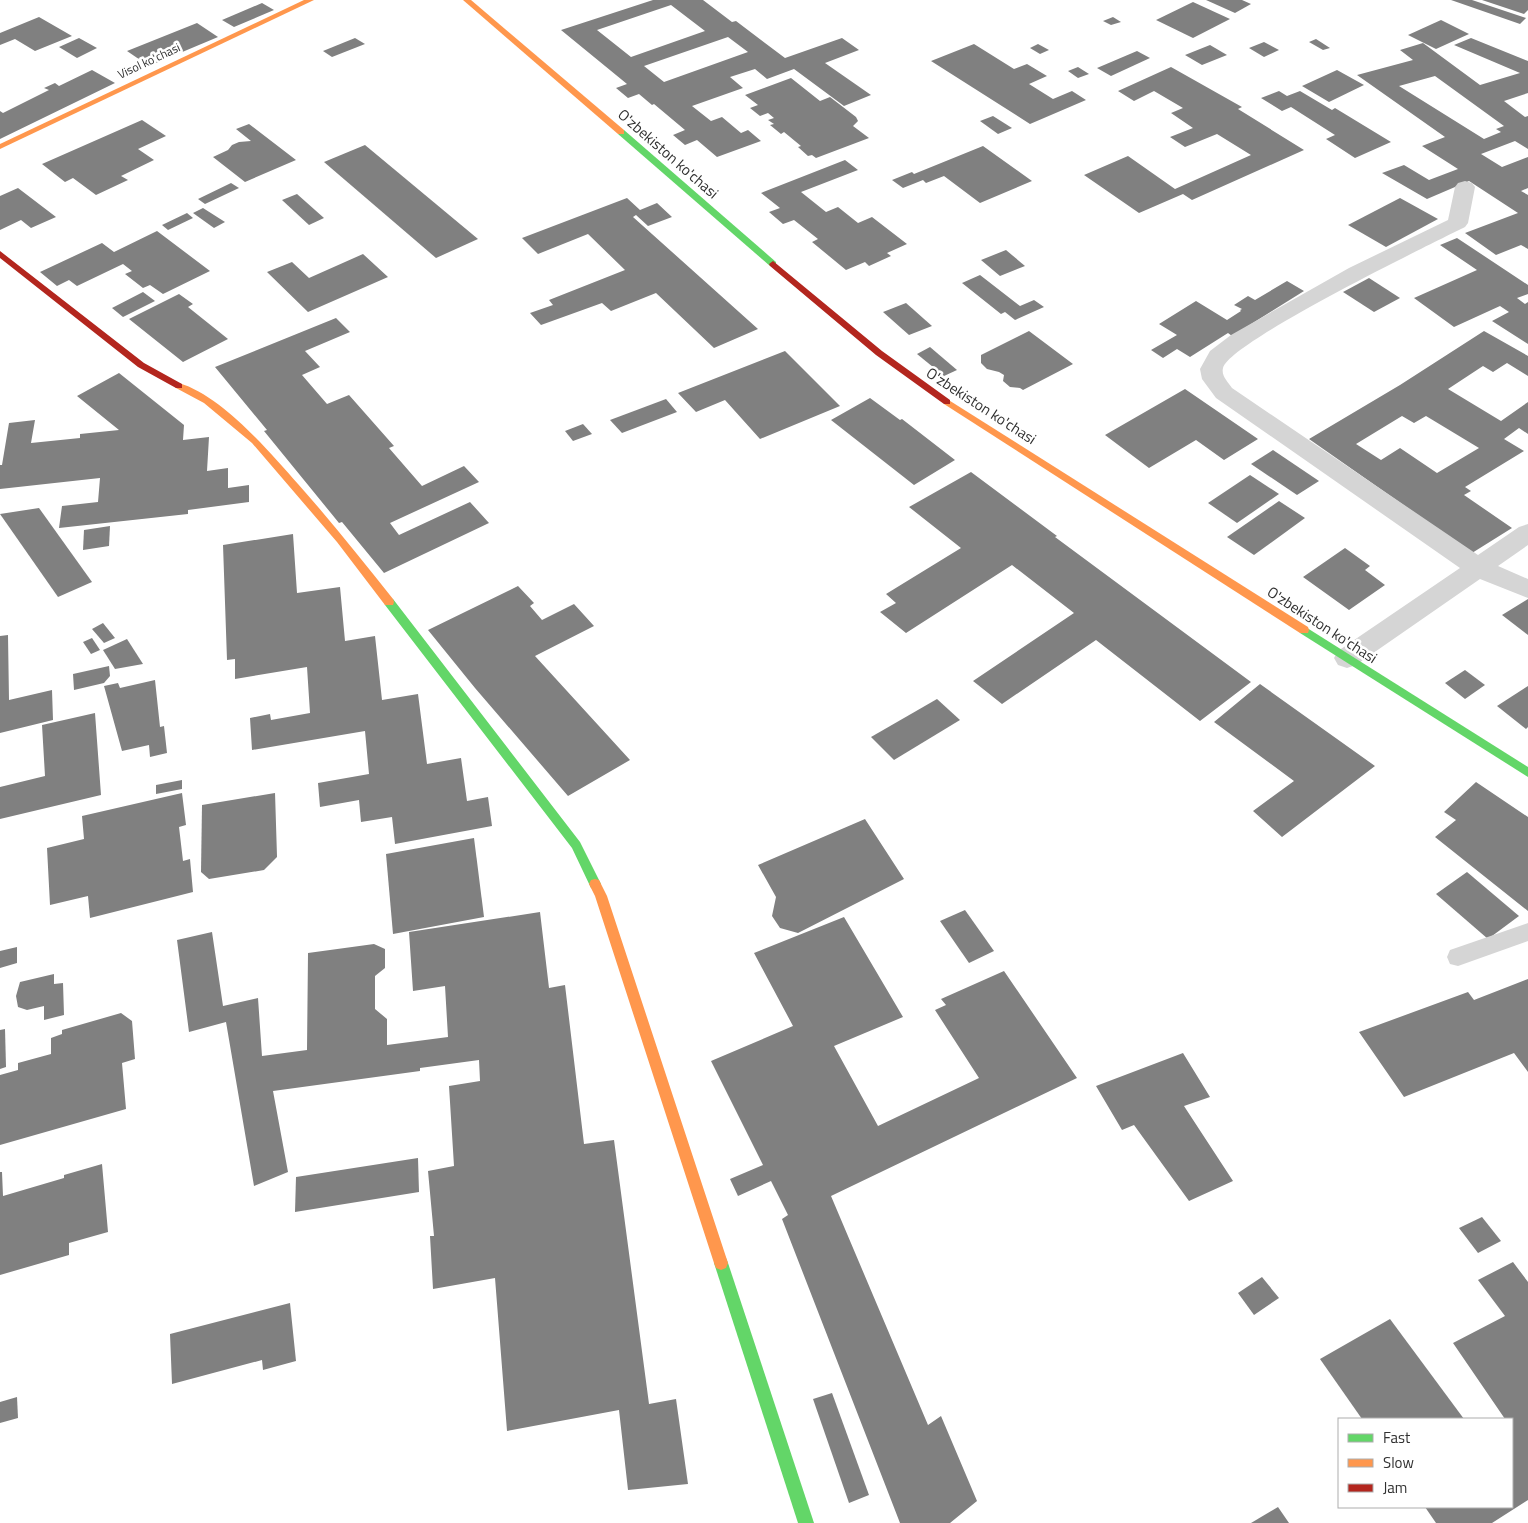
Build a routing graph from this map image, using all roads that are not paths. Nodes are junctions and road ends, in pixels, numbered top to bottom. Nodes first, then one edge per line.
1 (310, 0) edge
2 (467, 0) edge
3 (0, 147) edge
4 (1465, 187) dead end
5 (0, 254) edge
6 (1528, 533) edge
7 (1478, 568) junction
8 (1528, 589) edge
9 (1347, 658) junction
10 (1528, 773) edge
11 (1528, 932) edge
12 (1458, 957) dead end
13 (806, 1523) edge

1 - 3 street, Visol koʻchasi
2 - 9 street, O'zbekiston ko'chasi
4 - 7 street
5 - 13 street
6 - 7 street
7 - 8 street
7 - 9 street
9 - 10 street, O'zbekiston ko'chasi
11 - 12 lane

